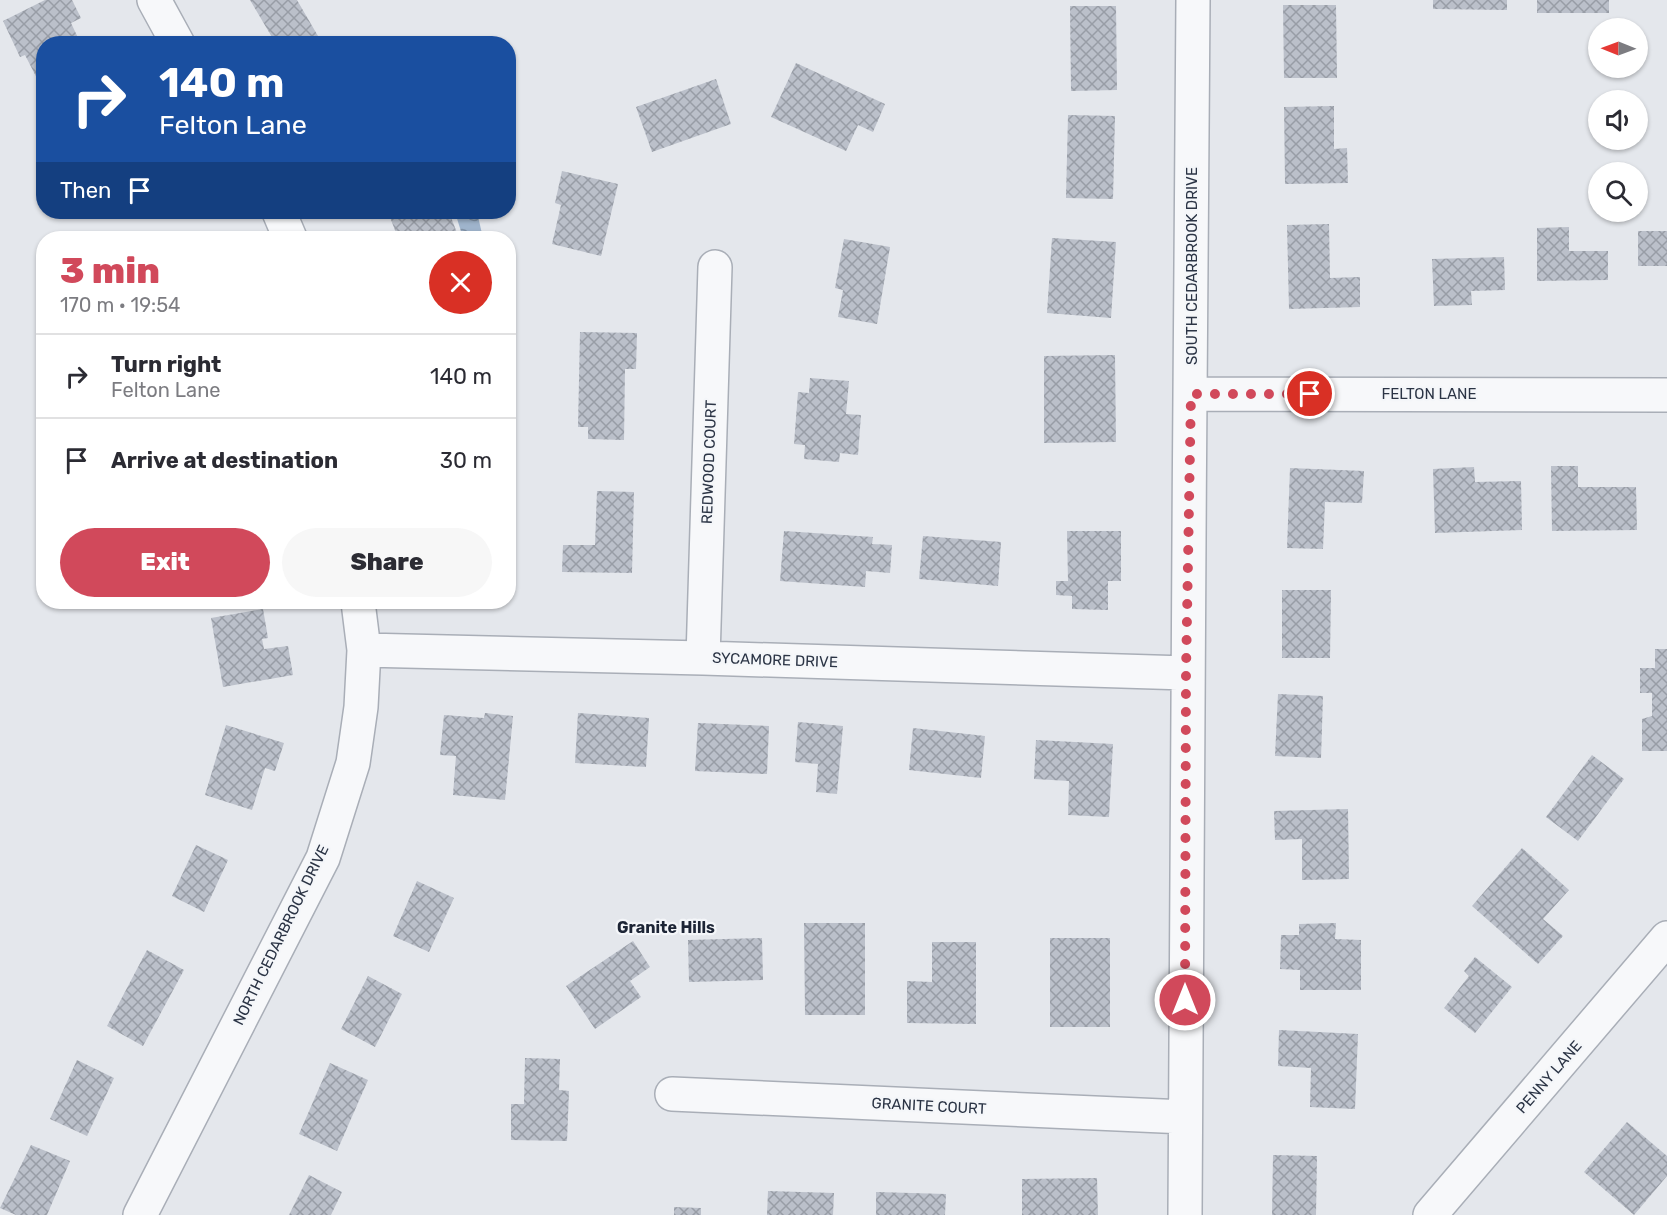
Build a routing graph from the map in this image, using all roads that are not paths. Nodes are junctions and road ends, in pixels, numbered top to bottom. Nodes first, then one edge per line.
1 (154, 0) edge
2 (1193, 0) edge
3 (174, 36) edge
4 (715, 267) dead end
5 (1191, 394) junction
6 (1667, 395) edge
7 (359, 609) edge
8 (364, 650) junction
9 (703, 657) junction
10 (1186, 673) junction
11 (1667, 938) edge
12 (672, 1094) dead end
13 (1185, 1117) junction
14 (140, 1215) edge
15 (1185, 1215) edge
16 (1430, 1215) edge

1 - 3 street
2 - 5 street, SOUTH CEDARBROOK DRIVE
4 - 9 street, REDWOOD COURT
5 - 6 street, FELTON LANE
5 - 10 street, SOUTH CEDARBROOK DRIVE
7 - 8 street, NORTH CEDARBROOK DRIVE
8 - 9 street, SYCAMORE DRIVE
8 - 14 street, NORTH CEDARBROOK DRIVE
9 - 10 street, SYCAMORE DRIVE
10 - 13 street, SOUTH CEDARBROOK DRIVE
11 - 16 street, PENNY LANE
12 - 13 street, GRANITE COURT
13 - 15 street, SOUTH CEDARBROOK DRIVE

